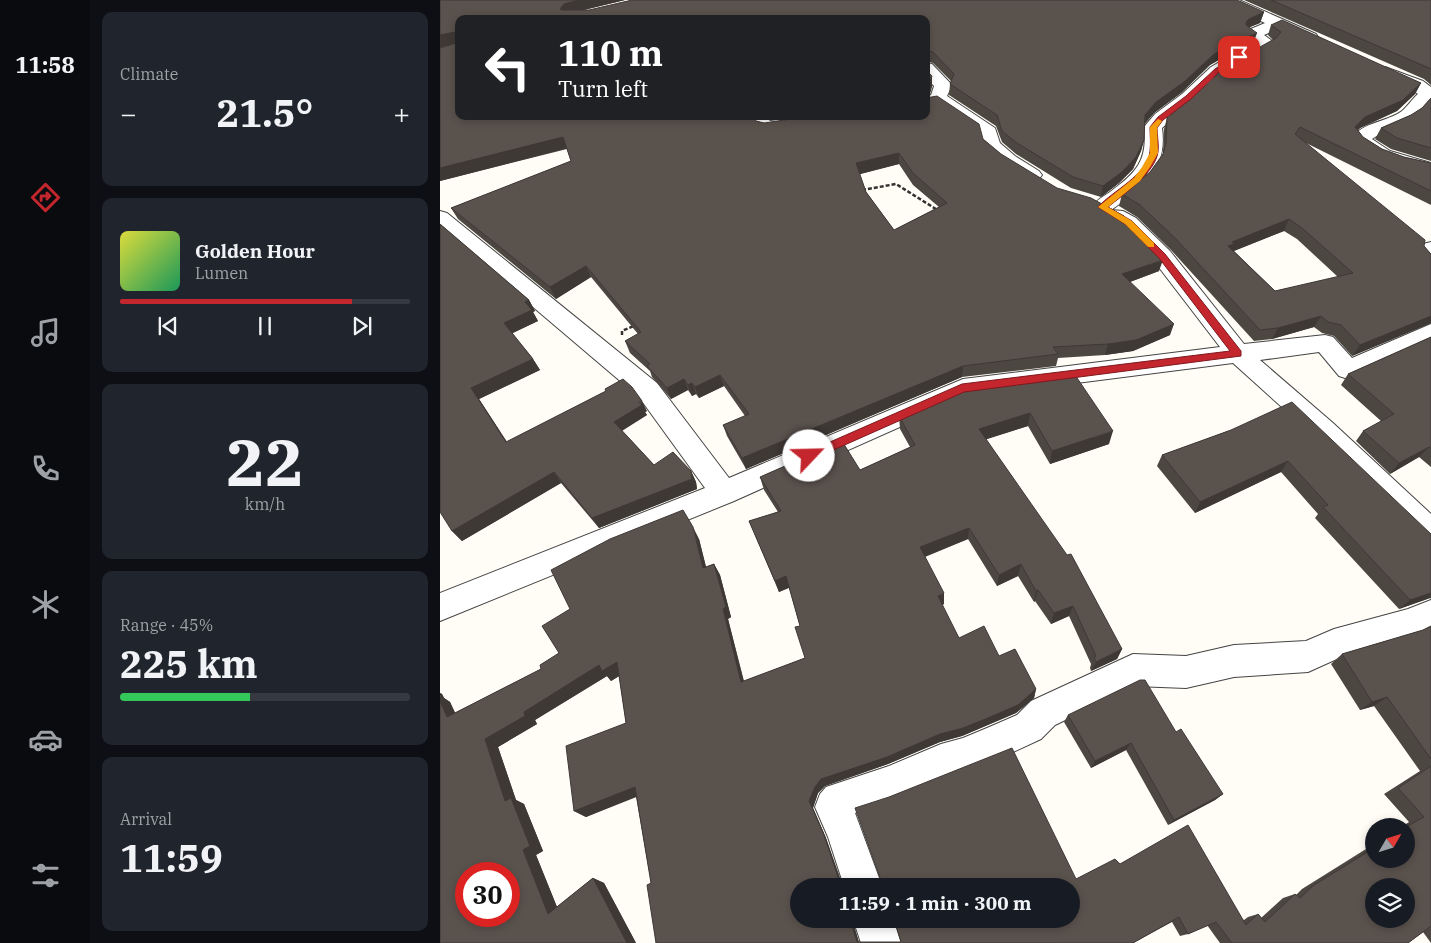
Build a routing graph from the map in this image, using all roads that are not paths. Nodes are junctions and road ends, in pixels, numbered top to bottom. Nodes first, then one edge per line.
1 (1227, 0) edge
2 (1278, 23) junction
3 (1321, 43) edge
4 (1372, 66) edge
5 (930, 72) edge
6 (932, 100) edge
7 (760, 120) edge
8 (817, 120) edge
9 (1431, 170) edge
10 (1047, 184) edge
11 (1080, 199) edge
12 (1102, 207) junction
13 (440, 217) edge
14 (1431, 249) edge
15 (1431, 258) edge
16 (1431, 332) edge
17 (1238, 354) junction
18 (724, 493) junction
19 (1431, 533) edge
20 (440, 606) edge
21 (1431, 614) edge
22 (860, 878) edge
23 (876, 928) edge
24 (881, 943) edge

1 - 2 street
2 - 3 street
2 - 12 street
4 - 9 street
5 - 6 street
6 - 10 street
7 - 8 street
11 - 12 street
12 - 17 street
13 - 18 street
14 - 15 street
16 - 17 street
17 - 18 street
17 - 19 street
18 - 20 street
21 - 22 street
23 - 24 street

